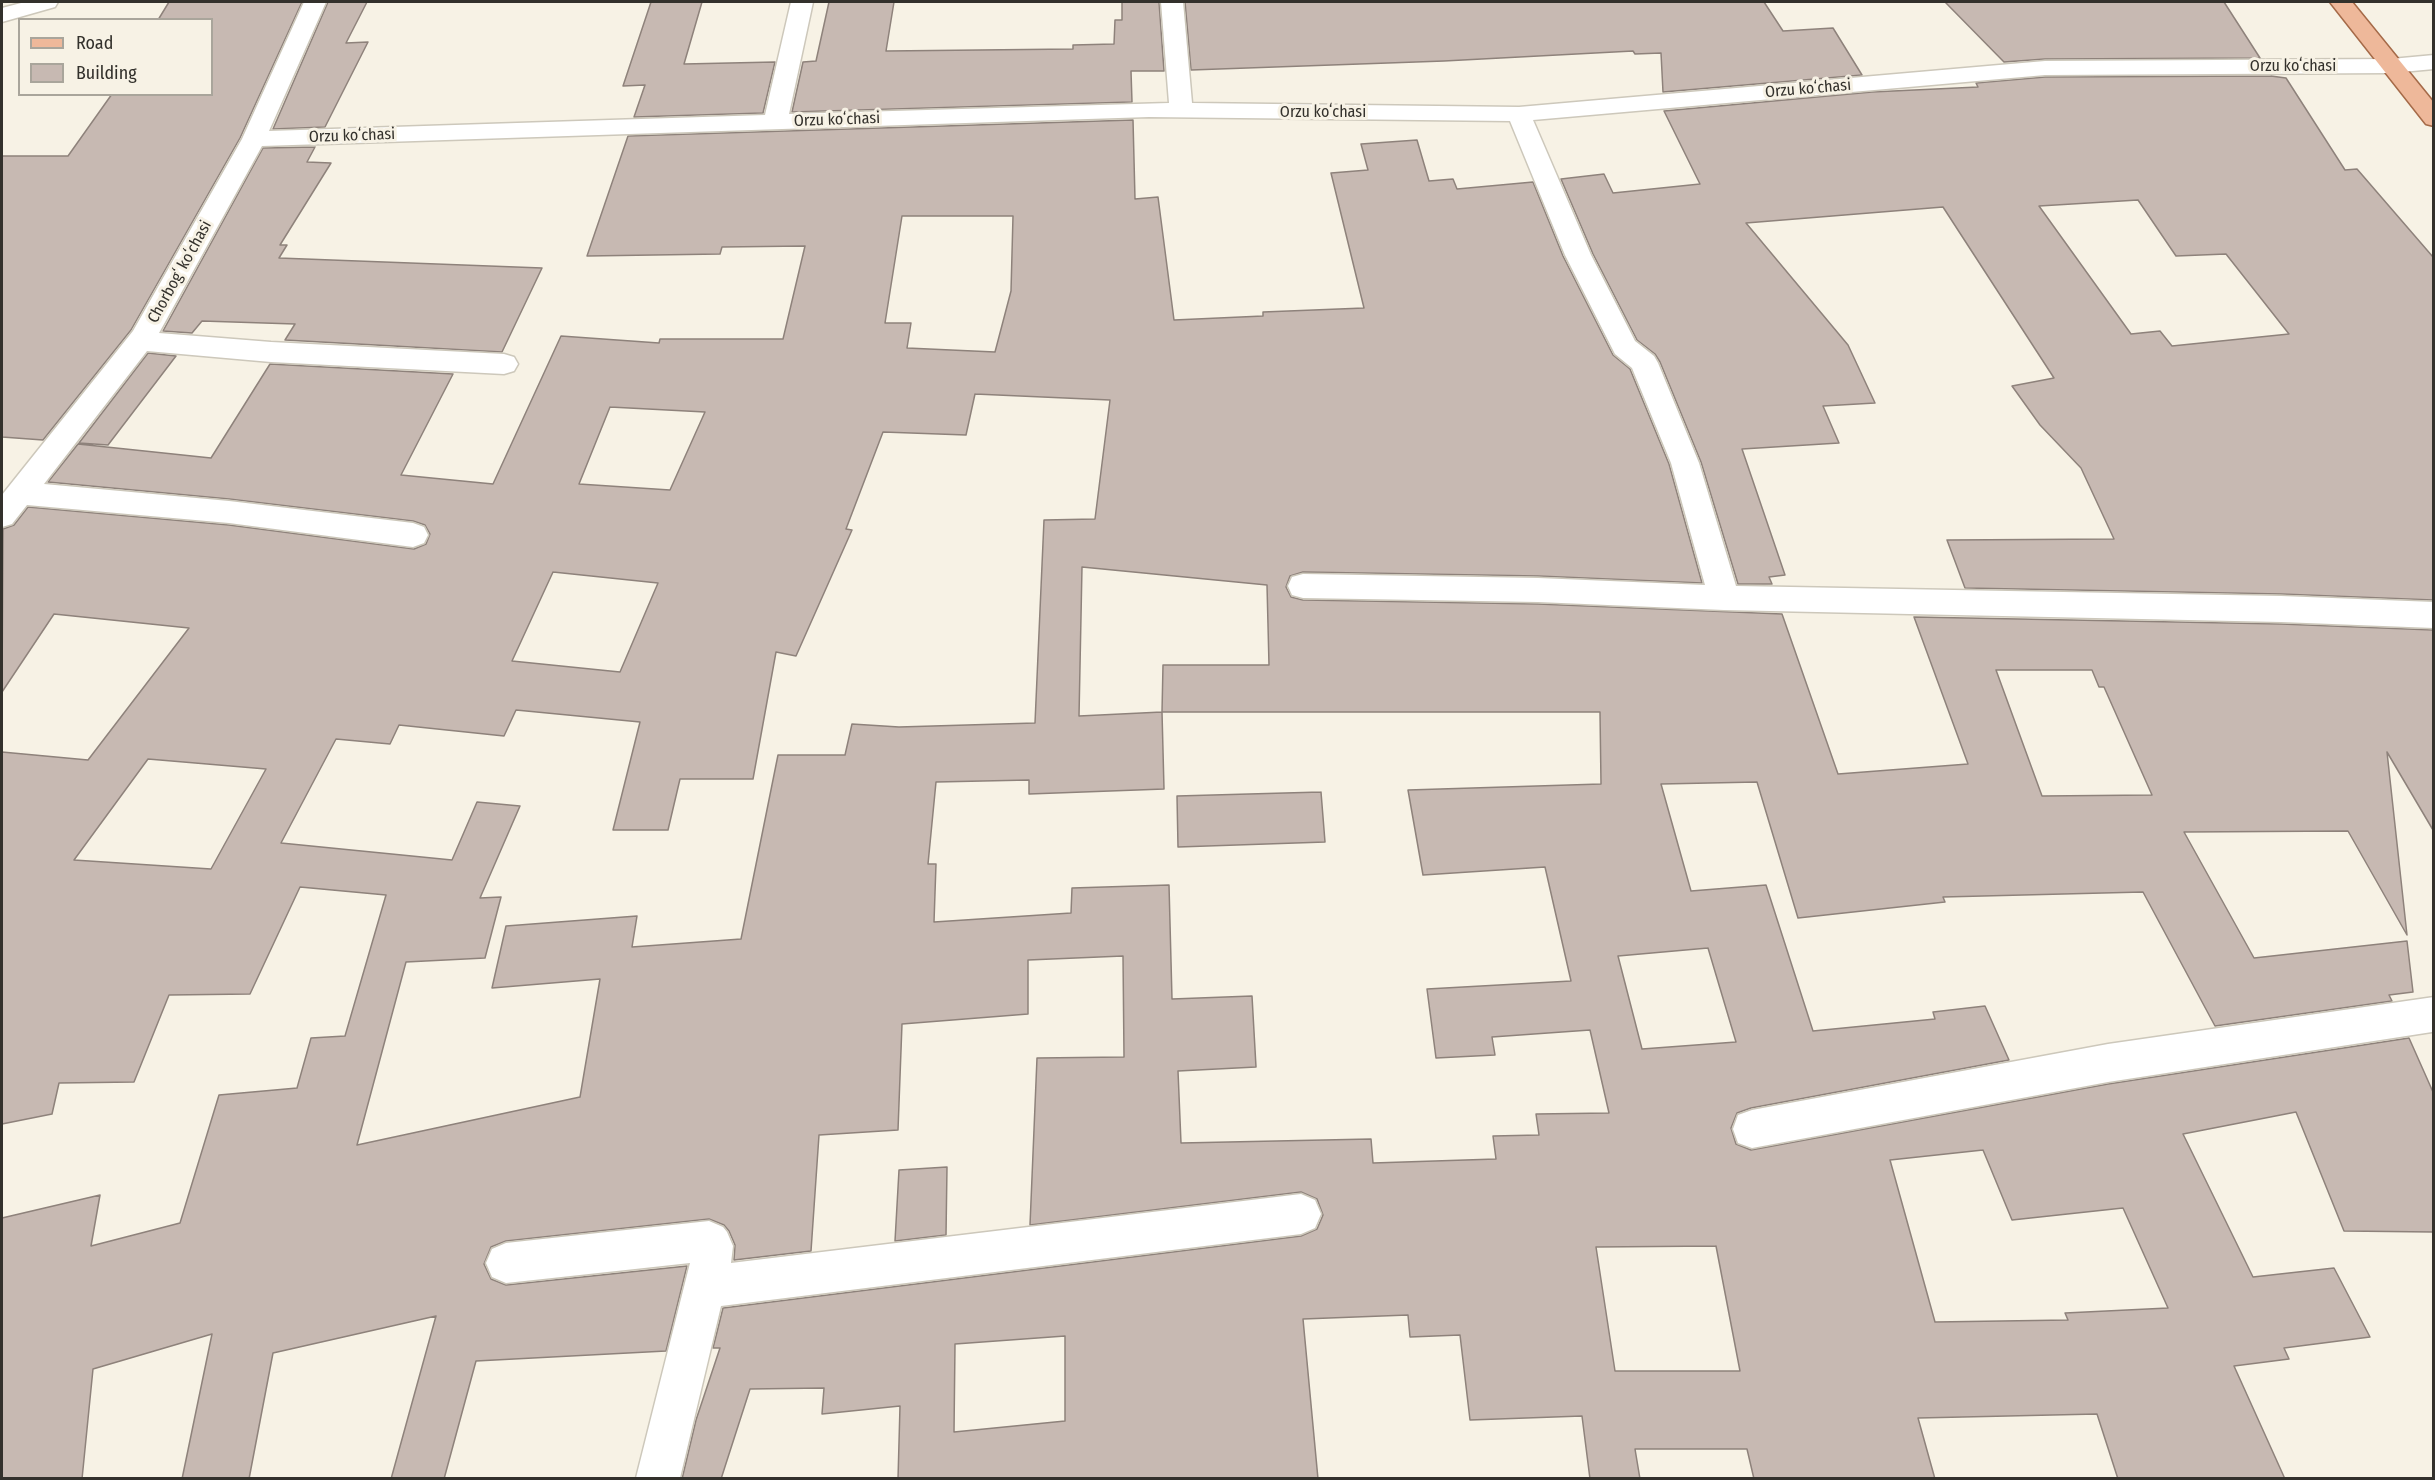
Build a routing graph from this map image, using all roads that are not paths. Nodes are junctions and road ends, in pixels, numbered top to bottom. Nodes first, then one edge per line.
1 (47, 2) edge
2 (315, 2) edge
3 (802, 2) edge
4 (1172, 2) edge
5 (2340, 2) edge
6 (2, 15) edge
7 (2433, 62) edge
8 (2391, 66) junction
9 (1181, 112) junction
10 (1519, 114) junction
11 (2433, 119) edge
12 (775, 122) junction
13 (254, 139) junction
14 (140, 342) junction
15 (504, 364) dead end
16 (19, 493) junction
17 (2, 516) edge
18 (413, 536) dead end
19 (1303, 586) dead end
20 (1724, 598) junction
21 (2433, 615) edge
22 (2433, 1009) edge
23 (1752, 1129) dead end
24 (1301, 1214) dead end
25 (506, 1263) dead end
26 (705, 1287) junction
27 (658, 1479) edge

1 - 6 street
2 - 13 street, Chorbogʻ koʻchasi
3 - 12 street
4 - 9 street
5 - 8 main road
7 - 8 street, Orzu koʻchasi
8 - 10 street, Orzu koʻchasi
8 - 11 main road
9 - 10 street, Orzu koʻchasi
9 - 12 street, Orzu koʻchasi
10 - 20 street
12 - 13 street, Orzu koʻchasi
13 - 14 street, Chorbogʻ koʻchasi
14 - 15 street
14 - 16 street, Chorbogʻ koʻchasi
16 - 17 street, Chorbogʻ koʻchasi
16 - 18 street
19 - 20 street
20 - 21 street
22 - 23 street
24 - 26 street
25 - 26 street
26 - 27 street

